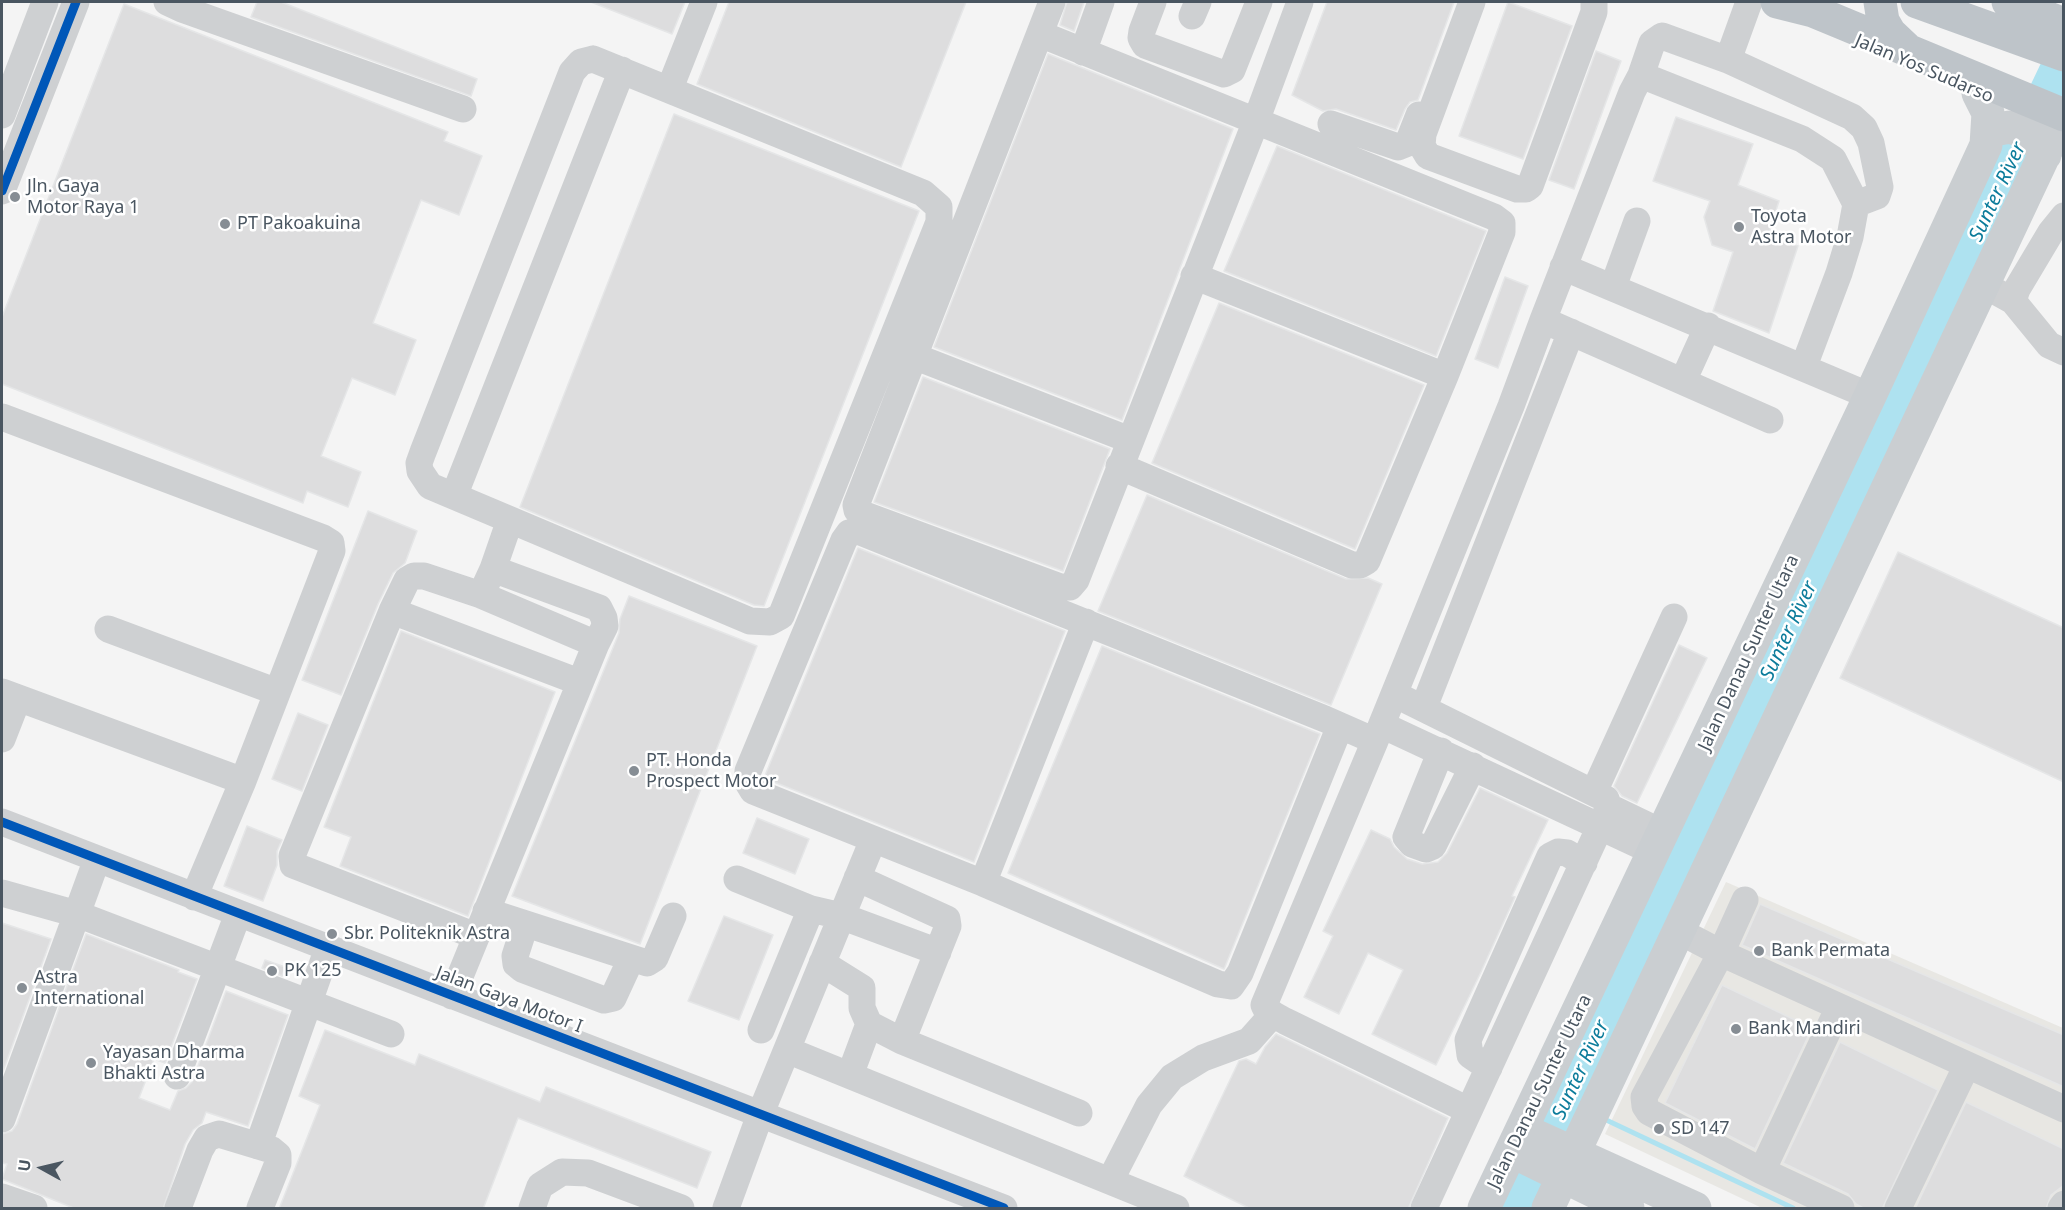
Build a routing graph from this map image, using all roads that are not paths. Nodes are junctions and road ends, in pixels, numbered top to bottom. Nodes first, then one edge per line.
1 (45, 2) edge
2 (76, 2) edge
3 (167, 2) edge
4 (704, 2) edge
5 (1052, 2) edge
6 (1101, 2) edge
7 (1153, 2) edge
8 (1259, 2) edge
9 (1300, 2) edge
10 (1318, 2) edge
11 (1461, 2) edge
12 (1472, 2) edge
13 (1594, 2) edge
14 (1749, 2) edge
15 (1825, 2) edge
16 (1880, 2) edge
17 (1917, 2) edge
18 (2008, 2) edge
19 (1782, 3) edge
20 (2064, 24) edge
21 (1304, 33) dead end
22 (1040, 34) junction
23 (1083, 52) junction
24 (1912, 54) junction
25 (2064, 55) edge
26 (1728, 60) junction
27 (622, 70) junction
28 (1641, 75) junction
29 (670, 88) junction
30 (1978, 93) junction
31 (463, 109) dead end
32 (2, 115) edge
33 (2044, 120) edge
34 (1256, 121) junction
35 (1331, 124) dead end
36 (1989, 131) junction
37 (3, 185) edge
38 (1856, 204) junction
39 (2064, 216) edge
40 (1637, 221) dead end
41 (1563, 267) junction
42 (1194, 276) junction
43 (1984, 285) junction
44 (1613, 287) junction
45 (2013, 301) junction
46 (1543, 320) junction
47 (1708, 326) junction
48 (1571, 332) junction
49 (2064, 352) edge
50 (915, 357) junction
51 (1804, 366) junction
52 (1445, 376) junction
53 (1683, 381) junction
54 (1870, 396) junction
55 (2, 417) edge
56 (1770, 420) dead end
57 (1130, 440) junction
58 (1119, 466) junction
59 (454, 496) junction
60 (510, 520) junction
61 (493, 569) junction
62 (481, 595) junction
63 (393, 611) junction
64 (1674, 617) dead end
65 (1086, 622) junction
66 (108, 629) dead end
67 (596, 644) junction
68 (579, 682) junction
69 (277, 692) junction
70 (1394, 694) junction
71 (10, 695) edge
72 (1424, 707) junction
73 (1340, 726) junction
74 (1378, 733) junction
75 (2, 739) edge
76 (1441, 751) junction
77 (1473, 766) junction
78 (243, 781) junction
79 (1601, 808) junction
80 (2, 822) edge
81 (873, 840) junction
82 (1659, 843) junction
83 (97, 859) junction
84 (857, 878) junction
85 (737, 879) dead end
86 (983, 883) junction
87 (2, 893) edge
88 (194, 897) junction
89 (1745, 900) dead end
90 (811, 909) junction
91 (486, 911) junction
92 (77, 914) junction
93 (238, 914) junction
94 (673, 916) dead end
95 (841, 916) junction
96 (525, 926) junction
97 (1679, 931) junction
98 (476, 936) junction
99 (328, 948) junction
100 (938, 952) junction
101 (1721, 953) junction
102 (631, 959) junction
103 (822, 963) junction
104 (216, 967) junction
105 (452, 996) junction
106 (309, 1003) junction
107 (1839, 1007) junction
108 (1273, 1014) junction
109 (868, 1024) junction
110 (761, 1030) dead end
111 (391, 1034) dead end
112 (902, 1041) junction
113 (787, 1050) junction
114 (1967, 1065) junction
115 (850, 1075) junction
116 (177, 1076) dead end
117 (2064, 1109) edge
118 (1468, 1110) junction
119 (1079, 1113) dead end
120 (760, 1115) junction
121 (2, 1119) edge
122 (258, 1146) junction
123 (1543, 1153) junction
124 (1762, 1171) junction
125 (1110, 1181) junction
126 (2, 1197) edge
127 (2064, 1204) edge
128 (179, 1208) edge
129 (34, 1209) edge
130 (261, 1209) edge
131 (532, 1209) edge
132 (681, 1209) edge
133 (726, 1209) edge
134 (1004, 1209) edge
135 (1176, 1209) edge
136 (1424, 1209) edge
137 (1484, 1209) edge
138 (1548, 1209) edge
139 (1628, 1209) edge
140 (1695, 1209) edge
141 (1841, 1209) edge
142 (1898, 1209) edge
143 (2061, 1209) edge

1 - 32 street
2 - 37 street
3 - 31 street
4 - 29 street
5 - 22 street
6 - 23 street
7 - 8 street
9 - 34 street
10 - 21 street
11 - 35 street
12 - 13 street
14 - 26 street
15 - 33 highway
16 - 24 highway
17 - 25 highway
18 - 20 highway
19 - 24 highway, Jalan Yos Sudarso
19 - 30 highway, Jalan Yos Sudarso
22 - 23 street
22 - 50 street
23 - 34 street
24 - 33 highway, Jalan Yos Sudarso
26 - 28 street
26 - 38 street
27 - 29 street
27 - 59 street
27 - 59 street
28 - 38 street
28 - 41 street
29 - 60 street
30 - 33 highway, Jalan Yos Sudarso
30 - 36 main road
33 - 36 main road
33 - 43 main road, Jalan Danau Sunter Utara
34 - 42 street
34 - 52 street
36 - 54 main road, Jalan Danau Sunter Utara
38 - 51 street
39 - 45 street
40 - 44 street
41 - 44 street
41 - 46 street
42 - 52 street
42 - 57 street
43 - 45 street
43 - 97 main road, Jalan Danau Sunter Utara
44 - 47 street
45 - 49 street
46 - 48 street
46 - 70 street
47 - 51 street
47 - 53 street
48 - 53 street
48 - 72 street
50 - 57 street
50 - 58 street
51 - 54 street
52 - 58 street
53 - 56 street
54 - 82 main road, Jalan Danau Sunter Utara
55 - 69 street
57 - 58 street
59 - 60 street
60 - 61 street
61 - 62 street
61 - 67 street
62 - 63 street
62 - 67 street
63 - 68 street
63 - 98 street
64 - 79 street
65 - 73 street
65 - 81 street
65 - 86 street
66 - 69 street
67 - 68 street
68 - 91 street
69 - 78 street
70 - 72 street
70 - 74 street
71 - 75 street
71 - 78 street
72 - 79 street
73 - 74 street
73 - 86 street
74 - 76 street
74 - 108 street
76 - 77 street
76 - 77 street
77 - 79 street
78 - 88 street
79 - 82 street
79 - 118 street
80 - 83 street, Jalan Gaya Motor I
81 - 84 street
81 - 86 street
82 - 123 main road, Jalan Danau Sunter Utara
83 - 88 street, Jalan Gaya Motor I
83 - 92 street
84 - 95 street
84 - 100 street
85 - 90 street
87 - 92 street
88 - 93 street, Jalan Gaya Motor I
89 - 101 street
90 - 95 street
90 - 110 street
91 - 96 street
91 - 98 street
92 - 104 street
92 - 121 street
93 - 99 street, Jalan Gaya Motor I
93 - 104 street
94 - 102 street
95 - 100 street
95 - 103 street
96 - 102 street
96 - 102 street
97 - 101 street
97 - 123 main road, Jalan Danau Sunter Utara
98 - 105 street
99 - 105 street, Jalan Gaya Motor I
99 - 106 street
100 - 112 street
101 - 107 street
101 - 124 street
103 - 109 street
103 - 113 street
104 - 106 street
104 - 116 street
105 - 120 street, Jalan Gaya Motor I
106 - 111 street
106 - 122 street
107 - 114 street
107 - 124 street
108 - 118 street
108 - 125 street
109 - 112 street
109 - 115 street
112 - 119 street
113 - 115 street
113 - 120 street
114 - 117 street
114 - 142 street
115 - 125 street
118 - 136 street
120 - 133 street
120 - 134 street, Jalan Gaya Motor I
122 - 128 street
122 - 130 street
123 - 137 main road, Jalan Danau Sunter Utara
123 - 138 main road, Jalan Danau Sunter Utara
123 - 139 main road
123 - 140 main road
124 - 141 street
125 - 135 street
126 - 129 street
127 - 143 street
131 - 132 street

